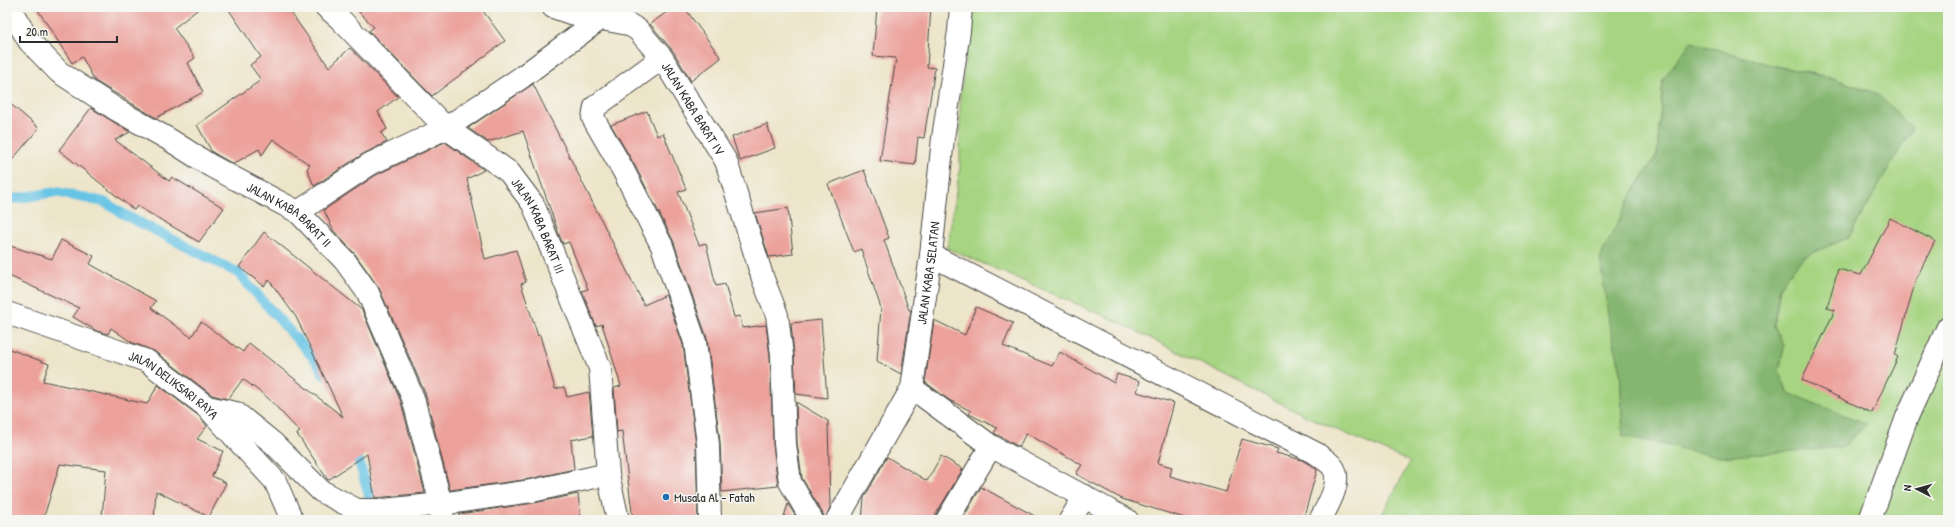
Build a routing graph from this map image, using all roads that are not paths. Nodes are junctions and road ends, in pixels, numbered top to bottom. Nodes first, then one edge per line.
1 (9, 7) edge
2 (326, 7) edge
3 (553, 7) edge
4 (961, 7) edge
5 (600, 19) junction
6 (662, 58) junction
7 (446, 128) junction
8 (298, 212) junction
9 (931, 255) junction
10 (7, 313) edge
11 (1948, 327) edge
12 (912, 388) junction
13 (207, 407) junction
14 (991, 446) junction
15 (608, 474) junction
16 (1085, 496) junction
17 (442, 512) edge
18 (292, 520) edge
19 (618, 520) edge
20 (710, 520) edge
21 (812, 520) edge
22 (837, 520) edge
23 (947, 520) edge
24 (1070, 520) edge
25 (1127, 520) edge
26 (1320, 520) edge
27 (1870, 520) edge

1 - 8 street, JALAN KABA BARAT II
2 - 7 street, JALAN KABA BARAT III
3 - 5 street, JALAN KABA BARAT IV
4 - 9 street, JALAN KABA SELATAN
5 - 6 street, JALAN KABA BARAT IV
5 - 7 street
6 - 20 street
6 - 21 street, JALAN KABA BARAT IV
7 - 8 street
7 - 15 street, JALAN KABA BARAT III
8 - 17 street, JALAN KABA BARAT II
9 - 12 street, JALAN KABA SELATAN
9 - 26 street
10 - 13 street, JALAN DELIKSARI RAYA
11 - 27 street
12 - 14 street
12 - 22 street, JALAN KABA SELATAN
13 - 17 street
13 - 18 street, JALAN DELIKSARI RAYA
14 - 16 street
14 - 23 street
15 - 17 street
15 - 19 street, JALAN KABA BARAT III
16 - 24 street
16 - 25 street

